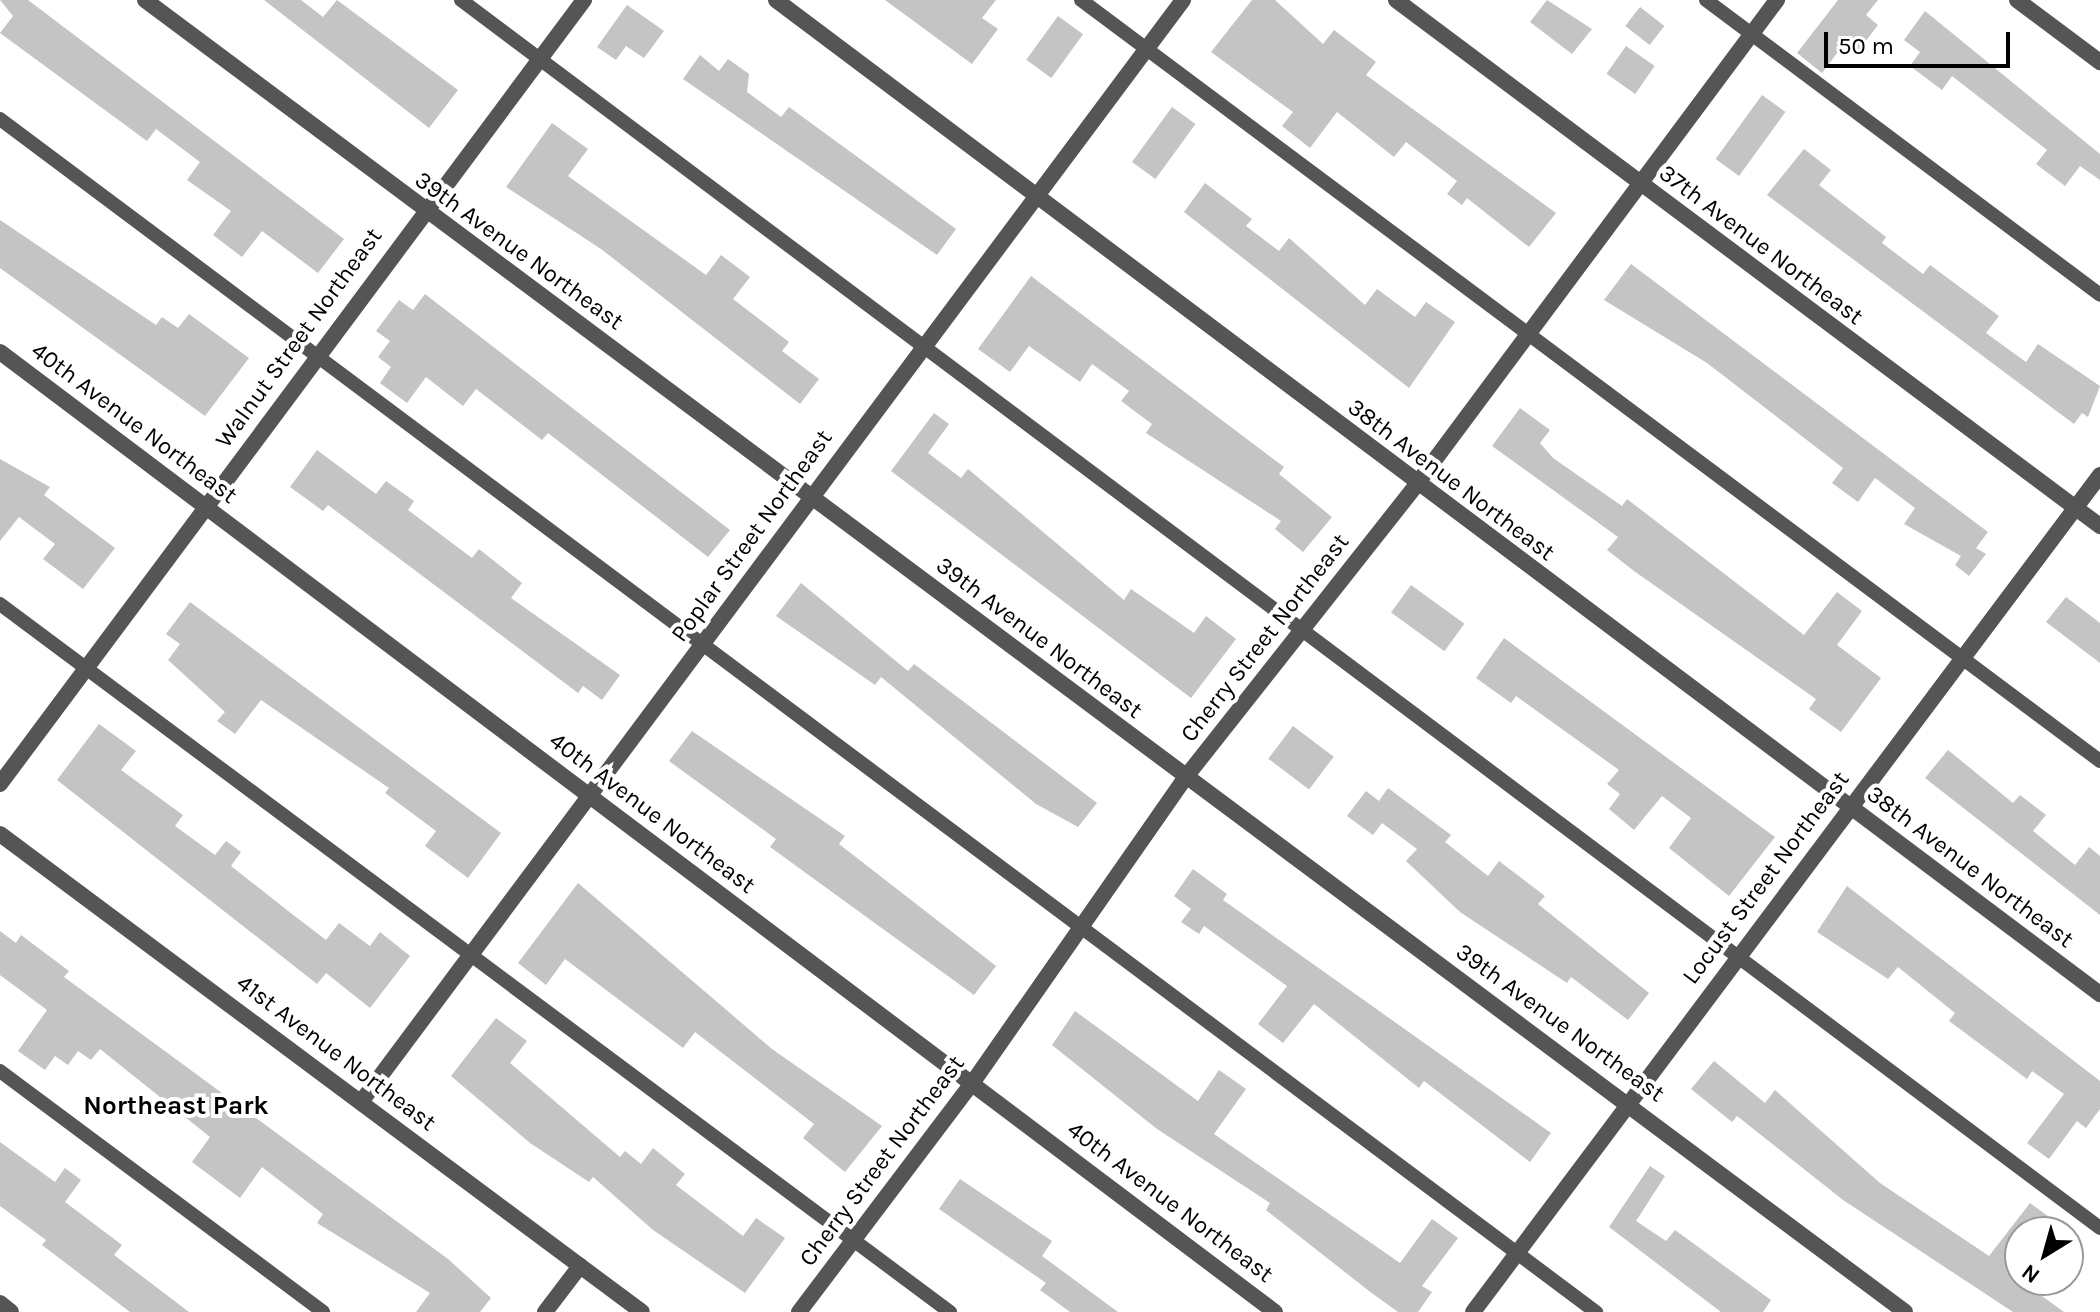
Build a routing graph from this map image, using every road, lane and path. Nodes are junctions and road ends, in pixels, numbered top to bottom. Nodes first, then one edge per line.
1 (145, 0) edge
2 (461, 0) edge
3 (584, 0) edge
4 (776, 0) edge
5 (1081, 0) edge
6 (1183, 0) edge
7 (1396, 0) edge
8 (1706, 0) edge
9 (1777, 0) edge
10 (2017, 0) edge
11 (1752, 34) junction
12 (1146, 50) junction
13 (539, 59) junction
14 (2100, 62) edge
15 (0, 119) edge
16 (1641, 186) junction
17 (1037, 196) junction
18 (422, 209) junction
19 (2100, 295) edge
20 (1528, 335) junction
21 (924, 346) junction
22 (0, 352) edge
23 (315, 356) junction
24 (2100, 475) edge
25 (1416, 485) junction
26 (811, 496) junction
27 (206, 506) junction
28 (2076, 508) junction
29 (2100, 526) edge
30 (0, 604) edge
31 (1300, 632) junction
32 (702, 645) junction
33 (1963, 660) junction
34 (85, 668) junction
35 (2100, 761) edge
36 (1185, 778) junction
37 (0, 784) edge
38 (590, 798) junction
39 (1849, 807) junction
40 (0, 834) edge
41 (1079, 930) junction
42 (474, 954) junction
43 (1737, 957) junction
44 (2100, 994) edge
45 (0, 1071) edge
46 (973, 1082) junction
47 (361, 1102) junction
48 (1629, 1103) junction
49 (2100, 1228) edge
50 (854, 1237) junction
51 (1517, 1253) junction
52 (580, 1266) junction
53 (0, 1303) edge
54 (11, 1312) edge
55 (323, 1312) edge
56 (545, 1312) edge
57 (642, 1312) edge
58 (799, 1312) edge
59 (950, 1312) edge
60 (1275, 1312) edge
61 (1473, 1312) edge
62 (1596, 1312) edge
63 (1905, 1312) edge

1 - 18 street, 39th Avenue Northeast
2 - 13 lane
3 - 13 street, Walnut Street Northeast
4 - 17 street, 38th Avenue Northeast
5 - 12 lane
6 - 12 street, Poplar Street Northeast
7 - 16 street, 37th Avenue Northeast
8 - 11 lane
9 - 11 street, Cherry Street Northeast
10 - 14 street
11 - 16 street, Cherry Street Northeast
11 - 19 lane
12 - 17 street, Poplar Street Northeast
12 - 20 lane
13 - 18 street, Walnut Street Northeast
13 - 21 lane
15 - 23 lane
16 - 20 street, Cherry Street Northeast
16 - 28 street, 37th Avenue Northeast
17 - 21 street, Poplar Street Northeast
17 - 25 street, 38th Avenue Northeast
18 - 23 street, Walnut Street Northeast
18 - 26 street, 39th Avenue Northeast
20 - 25 street, Cherry Street Northeast
20 - 33 lane
21 - 26 street, Poplar Street Northeast
21 - 31 lane
22 - 27 street, 40th Avenue Northeast
23 - 27 street, Walnut Street Northeast
23 - 32 lane
24 - 28 street, Locust Street Northeast
25 - 31 street, Cherry Street Northeast
25 - 39 street, 38th Avenue Northeast
26 - 32 street, Poplar Street Northeast
26 - 36 street, 39th Avenue Northeast
27 - 34 street, Walnut Street Northeast
27 - 38 street, 40th Avenue Northeast
28 - 29 street, 37th Avenue Northeast
28 - 33 street, Locust Street Northeast
30 - 34 lane
31 - 36 street, Cherry Street Northeast
31 - 43 lane
32 - 38 street, Poplar Street Northeast
32 - 41 lane
33 - 35 lane
33 - 39 street, Locust Street Northeast
34 - 37 street, Walnut Street Northeast
34 - 42 lane
36 - 41 street, Cherry Street Northeast
36 - 48 street, 39th Avenue Northeast
38 - 42 street, Poplar Street Northeast
38 - 46 street, 40th Avenue Northeast
39 - 43 street, Locust Street Northeast
39 - 44 street, 38th Avenue Northeast
40 - 47 street, 41st Avenue Northeast
41 - 46 street, Cherry Street Northeast
41 - 51 lane
42 - 47 street, Poplar Street Northeast
42 - 50 lane
43 - 48 street, Locust Street Northeast
43 - 49 lane
45 - 55 lane
46 - 50 street, Cherry Street Northeast
46 - 60 street, 40th Avenue Northeast
47 - 52 street, 41st Avenue Northeast
48 - 51 street, Locust Street Northeast
48 - 63 street, 39th Avenue Northeast
50 - 58 street, Cherry Street Northeast
50 - 59 lane
51 - 61 street, Locust Street Northeast
51 - 62 lane
52 - 56 street
52 - 57 street, 41st Avenue Northeast
53 - 54 street

